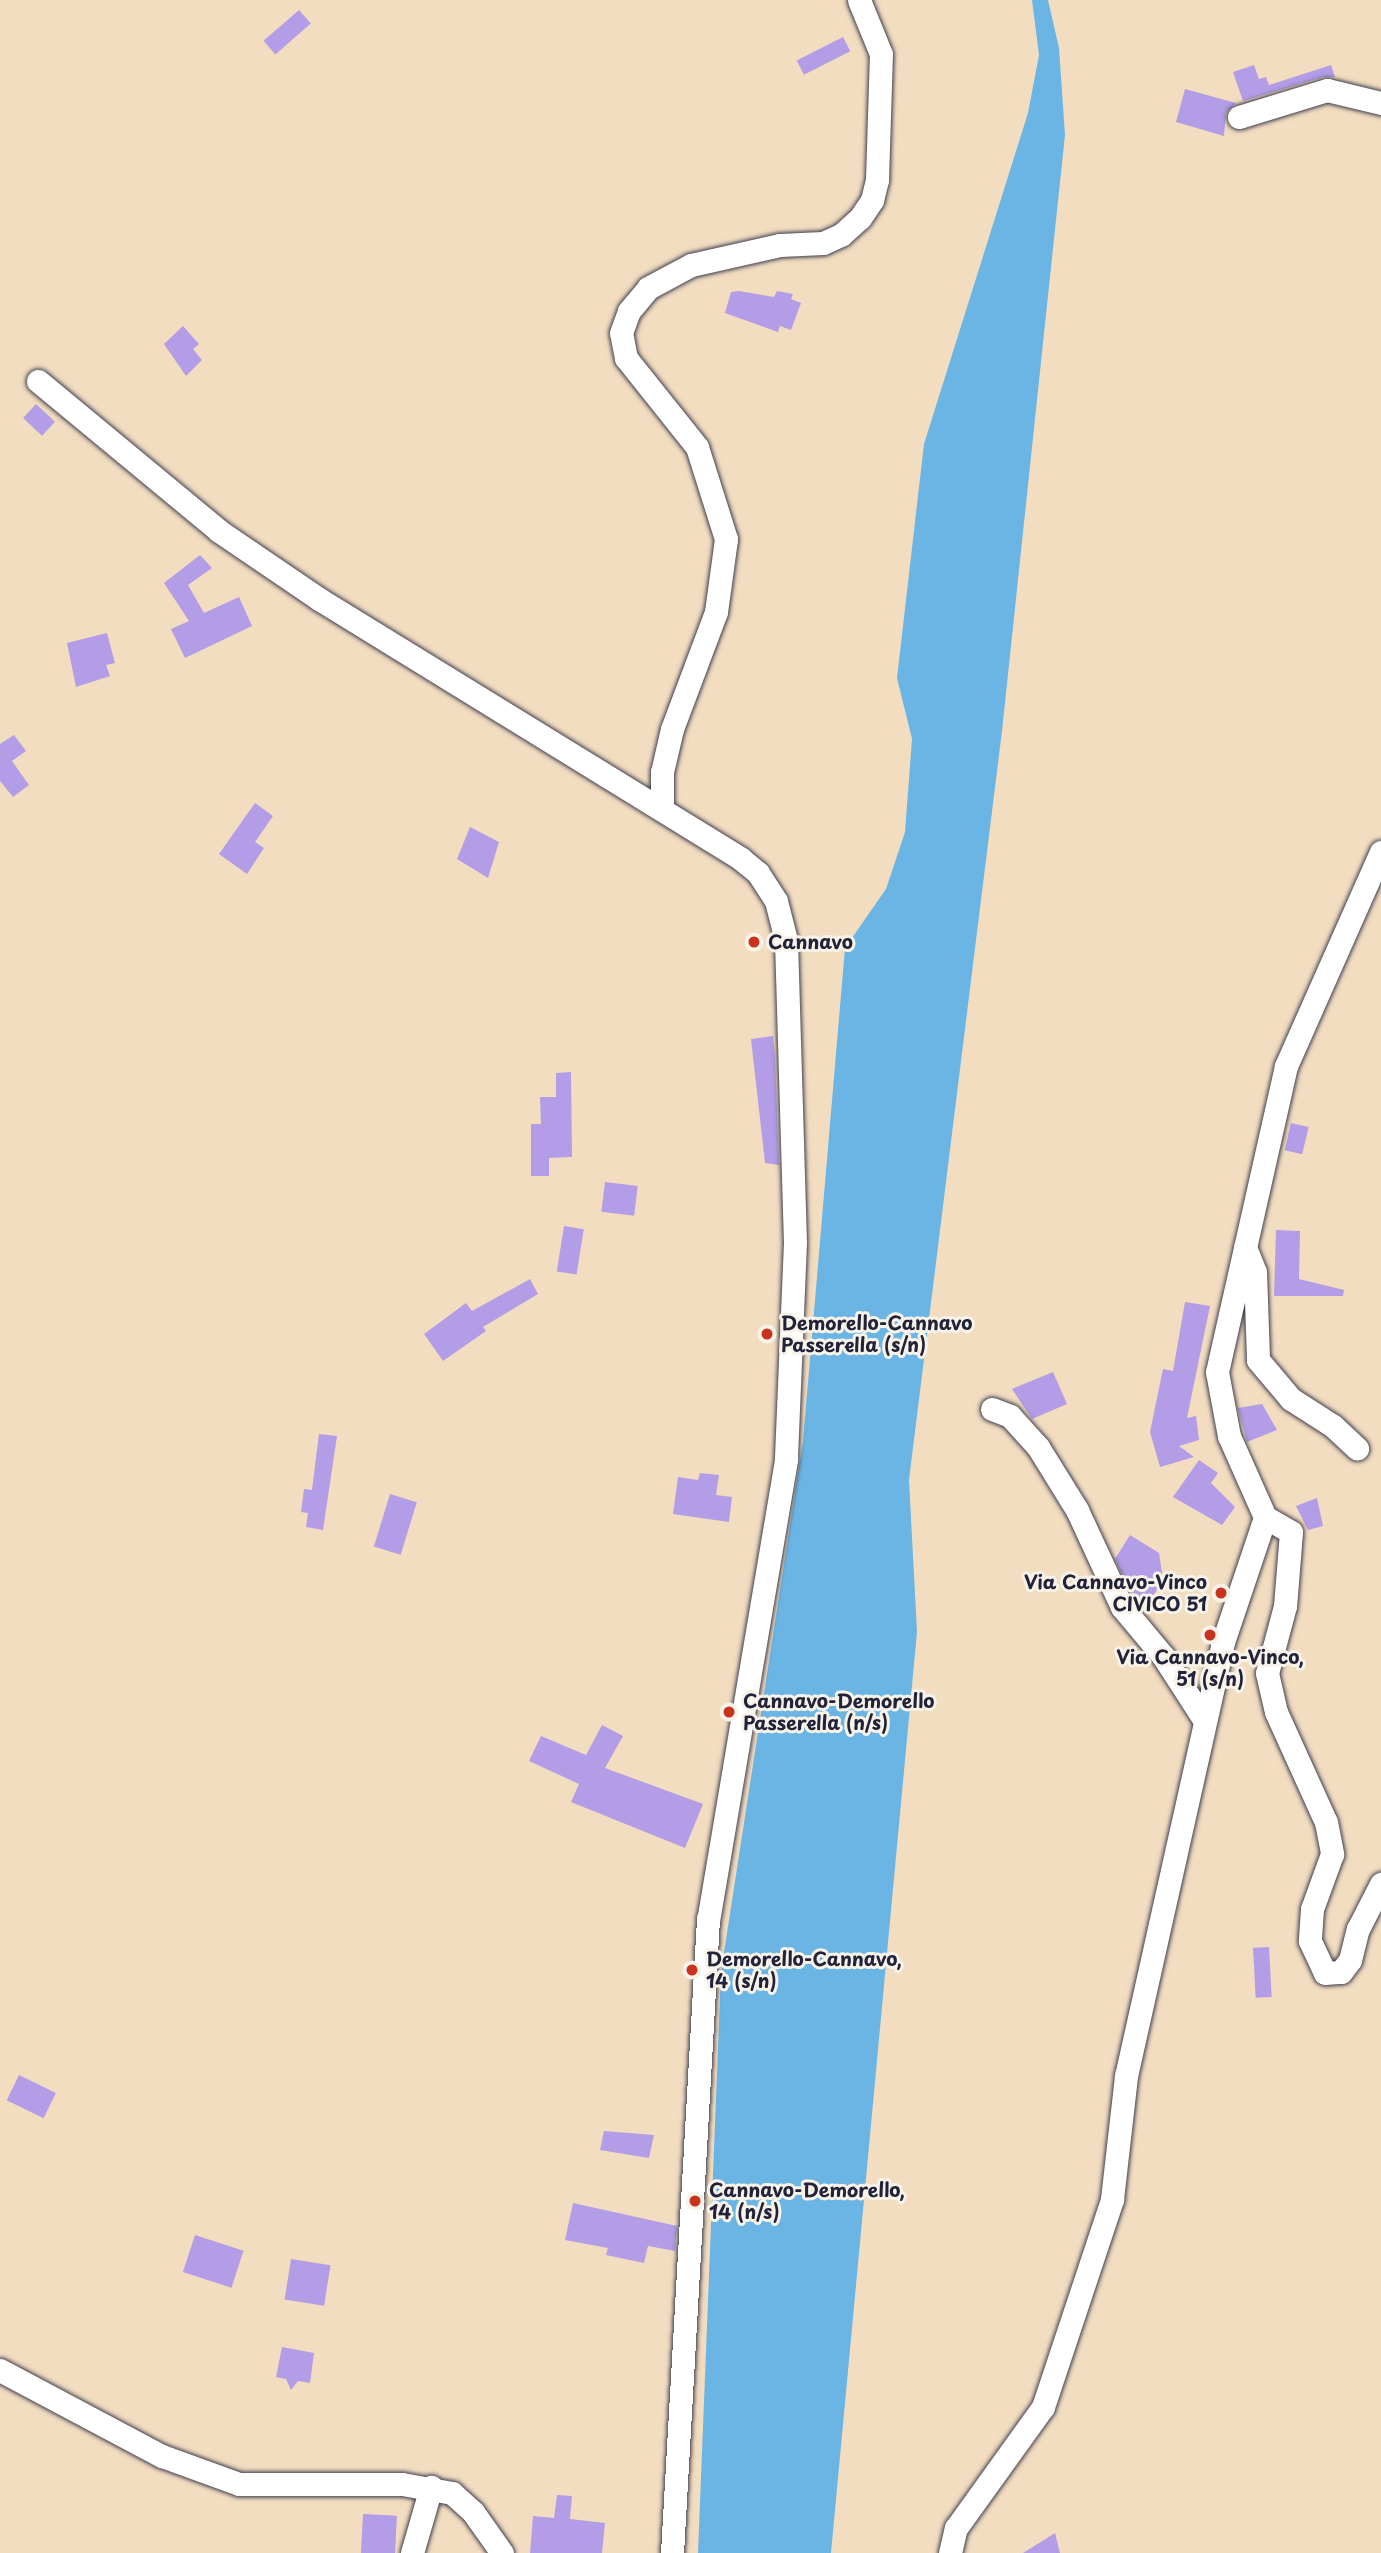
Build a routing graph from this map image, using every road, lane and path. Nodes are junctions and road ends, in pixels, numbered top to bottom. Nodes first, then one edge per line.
1 (859, 0) edge
2 (1381, 103) edge
3 (1239, 117) dead end
4 (38, 382) dead end
5 (662, 808) junction
6 (1381, 852) edge
7 (1245, 1247) junction
8 (992, 1409) dead end
9 (1357, 1448) dead end
10 (1265, 1517) junction
11 (1205, 1721) junction
12 (1381, 1884) edge
13 (0, 2370) edge
14 (431, 2487) junction
15 (412, 2553) edge
16 (502, 2553) edge
17 (672, 2553) edge
18 (950, 2553) edge

1 - 5 street
2 - 3 street
4 - 5 street
5 - 17 street
6 - 7 street
7 - 9 street
7 - 10 street
8 - 11 street
10 - 11 street
10 - 12 street
11 - 18 street
13 - 14 street
14 - 15 street
14 - 16 street

